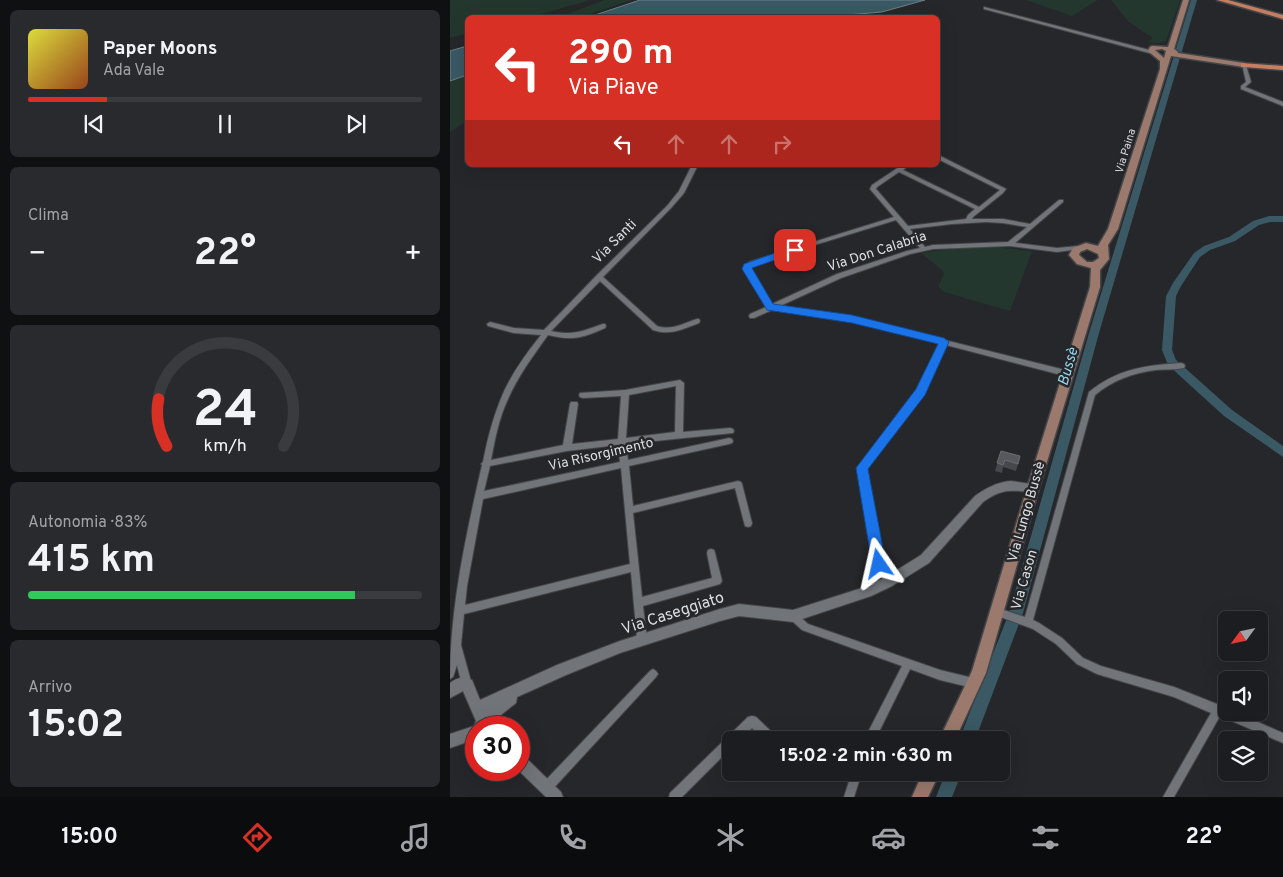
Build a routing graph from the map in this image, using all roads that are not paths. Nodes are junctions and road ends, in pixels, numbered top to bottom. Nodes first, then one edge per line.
1 (1186, 0) edge
2 (1220, 0) edge
3 (985, 8) dead end
4 (1283, 17) edge
5 (1175, 34) junction
6 (1160, 46) junction
7 (1154, 52) junction
8 (1170, 52) junction
9 (1244, 65) junction
10 (1283, 68) edge
11 (1163, 70) junction
12 (1283, 104) edge
13 (940, 158) edge
14 (694, 167) edge
15 (903, 167) edge
16 (899, 170) junction
17 (1061, 201) dead end
18 (979, 209) junction
19 (898, 218) junction
20 (968, 222) junction
21 (1031, 226) junction
22 (906, 228) junction
23 (1108, 237) junction
24 (1010, 244) junction
25 (1091, 247) junction
26 (1078, 248) junction
27 (924, 249) junction
28 (1057, 250) junction
29 (1103, 253) junction
30 (1080, 261) junction
31 (1099, 264) junction
32 (599, 277) junction
33 (1095, 280) junction
34 (770, 307) junction
35 (752, 316) dead end
36 (697, 321) dead end
37 (490, 324) dead end
38 (603, 326) dead end
39 (546, 333) junction
40 (944, 342) junction
41 (1177, 366) dead end
42 (1069, 374) junction
43 (626, 393) junction
44 (583, 395) dead end
45 (574, 404) dead end
46 (730, 431) dead end
47 (679, 435) junction
48 (729, 441) dead end
49 (622, 442) junction
50 (567, 448) junction
51 (485, 464) junction
52 (624, 464) junction
53 (1033, 488) junction
54 (479, 496) junction
55 (629, 510) junction
56 (748, 523) dead end
57 (711, 553) dead end
58 (634, 567) junction
59 (888, 582) junction
60 (638, 603) junction
61 (459, 611) junction
62 (998, 612) junction
63 (793, 616) junction
64 (1028, 622) junction
65 (642, 639) junction
66 (456, 644) junction
67 (908, 664) junction
68 (450, 674) edge
69 (653, 674) dead end
70 (973, 683) junction
71 (467, 685) junction
72 (526, 686) junction
73 (450, 691) edge
74 (477, 709) junction
75 (1218, 710) joint
76 (479, 716) edge
77 (494, 716) edge
78 (1244, 721) edge
79 (742, 731) edge
80 (763, 731) edge
81 (874, 731) edge
82 (951, 731) edge
83 (1283, 738) edge
84 (722, 751) edge
85 (530, 772) edge
86 (855, 781) edge
87 (928, 781) edge
88 (551, 792) edge
89 (674, 797) edge
90 (849, 797) edge
91 (920, 797) edge
92 (1168, 797) edge

1 - 5 main road, Via Paina
2 - 4 main road
3 - 7 street
5 - 6 main road
5 - 8 main road, Via Paina
6 - 7 main road
6 - 8 main road
7 - 8 main road
7 - 11 main road
8 - 9 main road
8 - 11 main road, Via Paina
9 - 10 main road
9 - 12 street
11 - 23 main road, Via Paina
13 - 18 street
14 - 32 street, Via Santi
15 - 16 street
16 - 18 street
16 - 19 street
17 - 21 street
18 - 20 street
19 - 22 street
19 - 34 street, Via Don Calabria
20 - 21 street
20 - 22 street
21 - 24 street
22 - 27 street
23 - 25 main road
23 - 29 main road, Via Paina
24 - 27 street, Via Don Calabria
24 - 28 street, Via Don Calabria
25 - 26 main road
25 - 29 main road
26 - 28 street, Via Don Calabria
26 - 30 main road
27 - 34 street, Via Don Calabria
28 - 30 street, Via Don Calabria
29 - 31 main road, Via Paina
30 - 31 main road
30 - 33 main road
31 - 33 main road, Via Lungo Bussè
32 - 36 street
32 - 39 street, Via Santi
33 - 42 main road, Via Lungo Bussè
34 - 35 street, Via Don Calabria
34 - 40 street
37 - 39 street
38 - 39 street
39 - 51 street, Via Santi
40 - 42 street
40 - 59 street
41 - 64 street, Via Cason
42 - 53 main road, Via Lungo Bussè
43 - 44 street
43 - 47 street
43 - 49 street
45 - 50 street
46 - 47 street
47 - 49 street
48 - 52 street, Via Risorgimento
49 - 50 street
49 - 52 street
50 - 51 street
51 - 54 street, Via Santi
52 - 54 street, Via Risorgimento
52 - 55 street
53 - 59 street
53 - 62 main road, Via Lungo Bussè
54 - 61 street, Via Santi
55 - 56 street
55 - 58 street
57 - 60 street
58 - 60 street
58 - 61 street
59 - 63 street
60 - 65 street
61 - 66 street, Via Santi
62 - 64 street
62 - 70 main road, Via Lungo Bussè
63 - 65 street, Via Caseggiato
63 - 67 street, Via Caseggiato
64 - 75 street, Via Cason
65 - 72 street, Via Caseggiato
66 - 68 street
66 - 71 street
67 - 70 street, Via Caseggiato
67 - 81 street
69 - 88 street
70 - 82 main road, Via Lungo Bussè
71 - 73 street
71 - 74 street
72 - 74 street
72 - 77 street
74 - 76 street
75 - 92 street
78 - 83 street, Via Cason
79 - 80 street
84 - 89 street
85 - 88 street
86 - 90 street
87 - 91 main road

